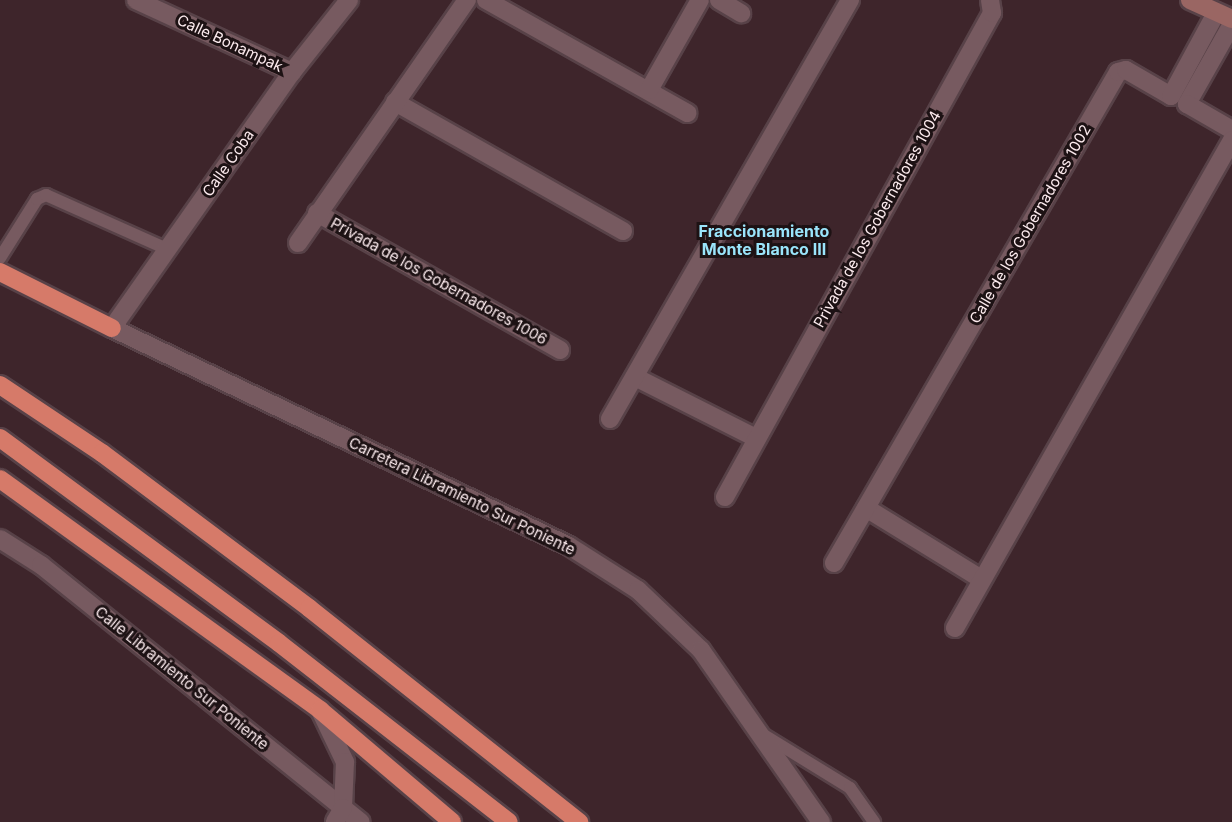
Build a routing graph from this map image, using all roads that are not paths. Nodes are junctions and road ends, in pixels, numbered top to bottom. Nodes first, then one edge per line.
1 (136, 0) edge
2 (349, 0) edge
3 (467, 0) edge
4 (486, 0) edge
5 (700, 0) edge
6 (719, 0) edge
7 (850, 0) edge
8 (990, 0) edge
9 (1190, 0) edge
10 (741, 13) dead end
11 (1227, 20) edge
12 (292, 72) junction
13 (649, 90) junction
14 (1179, 100) junction
15 (395, 102) junction
16 (687, 113) dead end
17 (1232, 130) edge
18 (1232, 140) edge
19 (317, 213) junction
20 (623, 231) dead end
21 (298, 243) dead end
22 (167, 249) junction
23 (0, 258) edge
24 (0, 272) edge
25 (112, 328) junction
26 (560, 350) dead end
27 (635, 376) junction
28 (0, 385) edge
29 (610, 419) dead end
30 (0, 438) edge
31 (756, 438) junction
32 (0, 479) edge
33 (725, 497) dead end
34 (866, 508) junction
35 (0, 539) edge
36 (834, 563) dead end
37 (980, 578) junction
38 (955, 628) dead end
39 (320, 710) junction
40 (763, 735) junction
41 (339, 815) edge
42 (361, 822) edge
43 (452, 822) edge
44 (509, 822) edge
45 (579, 822) edge
46 (821, 822) edge
47 (874, 822) edge

1 - 12 street, Calle Bonampak
2 - 12 street, Calle Coba
3 - 15 street, Privada de los Gobernadores 1006
4 - 13 street
5 - 13 street
6 - 10 street
7 - 27 street
8 - 31 street, Privada de los Gobernadores 1004
9 - 11 main road
11 - 14 street
12 - 22 street, Calle Coba
13 - 16 street
14 - 17 street, Calle de los Gobernadores 1002
14 - 34 street, Calle de los Gobernadores 1002
15 - 19 street, Privada de los Gobernadores 1006
15 - 20 street
18 - 37 street
19 - 21 street, Privada de los Gobernadores 1006
19 - 26 street, Privada de los Gobernadores 1006
22 - 23 lane
22 - 25 street, Calle Coba
24 - 25 highway
25 - 40 street, Carretera Libramiento Sur Poniente
27 - 29 street
27 - 31 street
28 - 45 highway
30 - 44 highway
31 - 33 street, Privada de los Gobernadores 1004
32 - 39 highway
34 - 36 street, Calle de los Gobernadores 1002
34 - 37 street
35 - 41 street, Calle Libramiento Sur Poniente
37 - 38 street
39 - 41 street
39 - 43 highway
40 - 46 street, Carretera Libramiento Sur Poniente
40 - 47 lane
41 - 42 street, Calle Libramiento Sur Poniente

